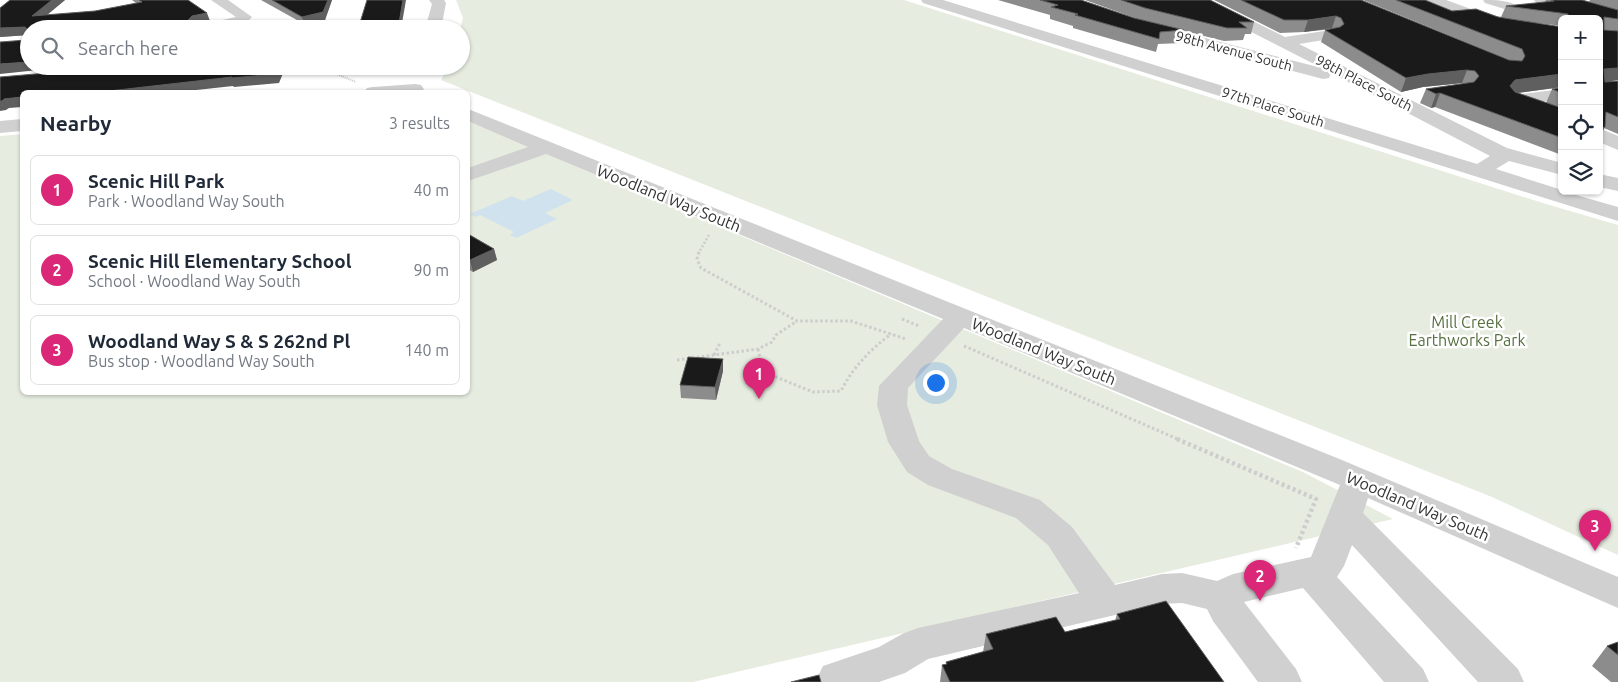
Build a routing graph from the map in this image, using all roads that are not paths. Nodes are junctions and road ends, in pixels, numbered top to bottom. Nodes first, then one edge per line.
1 (218, 0) edge
2 (436, 0) edge
3 (928, 0) edge
4 (1199, 0) edge
5 (1433, 0) edge
6 (1566, 2) edge
7 (1493, 4) edge
8 (1531, 4) edge
9 (1468, 6) edge
10 (242, 20) edge
11 (434, 20) edge
12 (1129, 22) edge
13 (1514, 27) junction
14 (1558, 32) edge
15 (1331, 35) edge
16 (1283, 42) junction
17 (1546, 46) edge
18 (419, 85) edge
19 (1375, 88) junction
20 (389, 90) edge
21 (1423, 94) edge
22 (1558, 95) edge
23 (1399, 100) junction
24 (1548, 112) edge
25 (470, 116) edge
26 (20, 125) edge
27 (0, 127) edge
28 (1603, 134) edge
29 (1618, 135) edge
30 (1603, 136) edge
31 (1618, 144) edge
32 (544, 148) junction
33 (1500, 152) junction
34 (470, 155) edge
35 (492, 166) junction
36 (1558, 168) edge
37 (1479, 171) junction
38 (470, 174) edge
39 (1603, 181) edge
40 (1618, 185) edge
41 (1618, 214) edge
42 (960, 317) junction
43 (1358, 480) junction
44 (1330, 508) junction
45 (1303, 561) junction
46 (1618, 593) edge
47 (1224, 598) junction
48 (1106, 602) junction
49 (838, 682) edge
50 (1282, 682) edge
51 (1409, 682) edge
52 (1504, 682) edge

1 - 10 street
2 - 11 street
3 - 37 street, 97th Place South
4 - 16 street, 98th Place South
5 - 9 street
6 - 8 street
7 - 8 street
7 - 9 street
9 - 13 street
12 - 19 street, 98th Avenue South
13 - 14 street
13 - 17 street
15 - 16 street
16 - 19 street, 98th Place South
18 - 20 street
19 - 23 street, 98th Place South
21 - 23 street
22 - 24 street
23 - 33 street, 98th Place South
25 - 32 street, Woodland Way South
26 - 27 street
28 - 29 street
30 - 31 street
32 - 35 street
32 - 42 street, Woodland Way South
33 - 36 street, 98th Place South
33 - 37 street
34 - 35 street
35 - 38 street
37 - 41 street, 97th Place South
39 - 40 street
42 - 43 street, Woodland Way South
42 - 48 street
43 - 44 street
43 - 46 street, Woodland Way South
44 - 45 street
44 - 52 street
45 - 47 street
45 - 51 street
47 - 48 street
47 - 50 street
48 - 49 street

